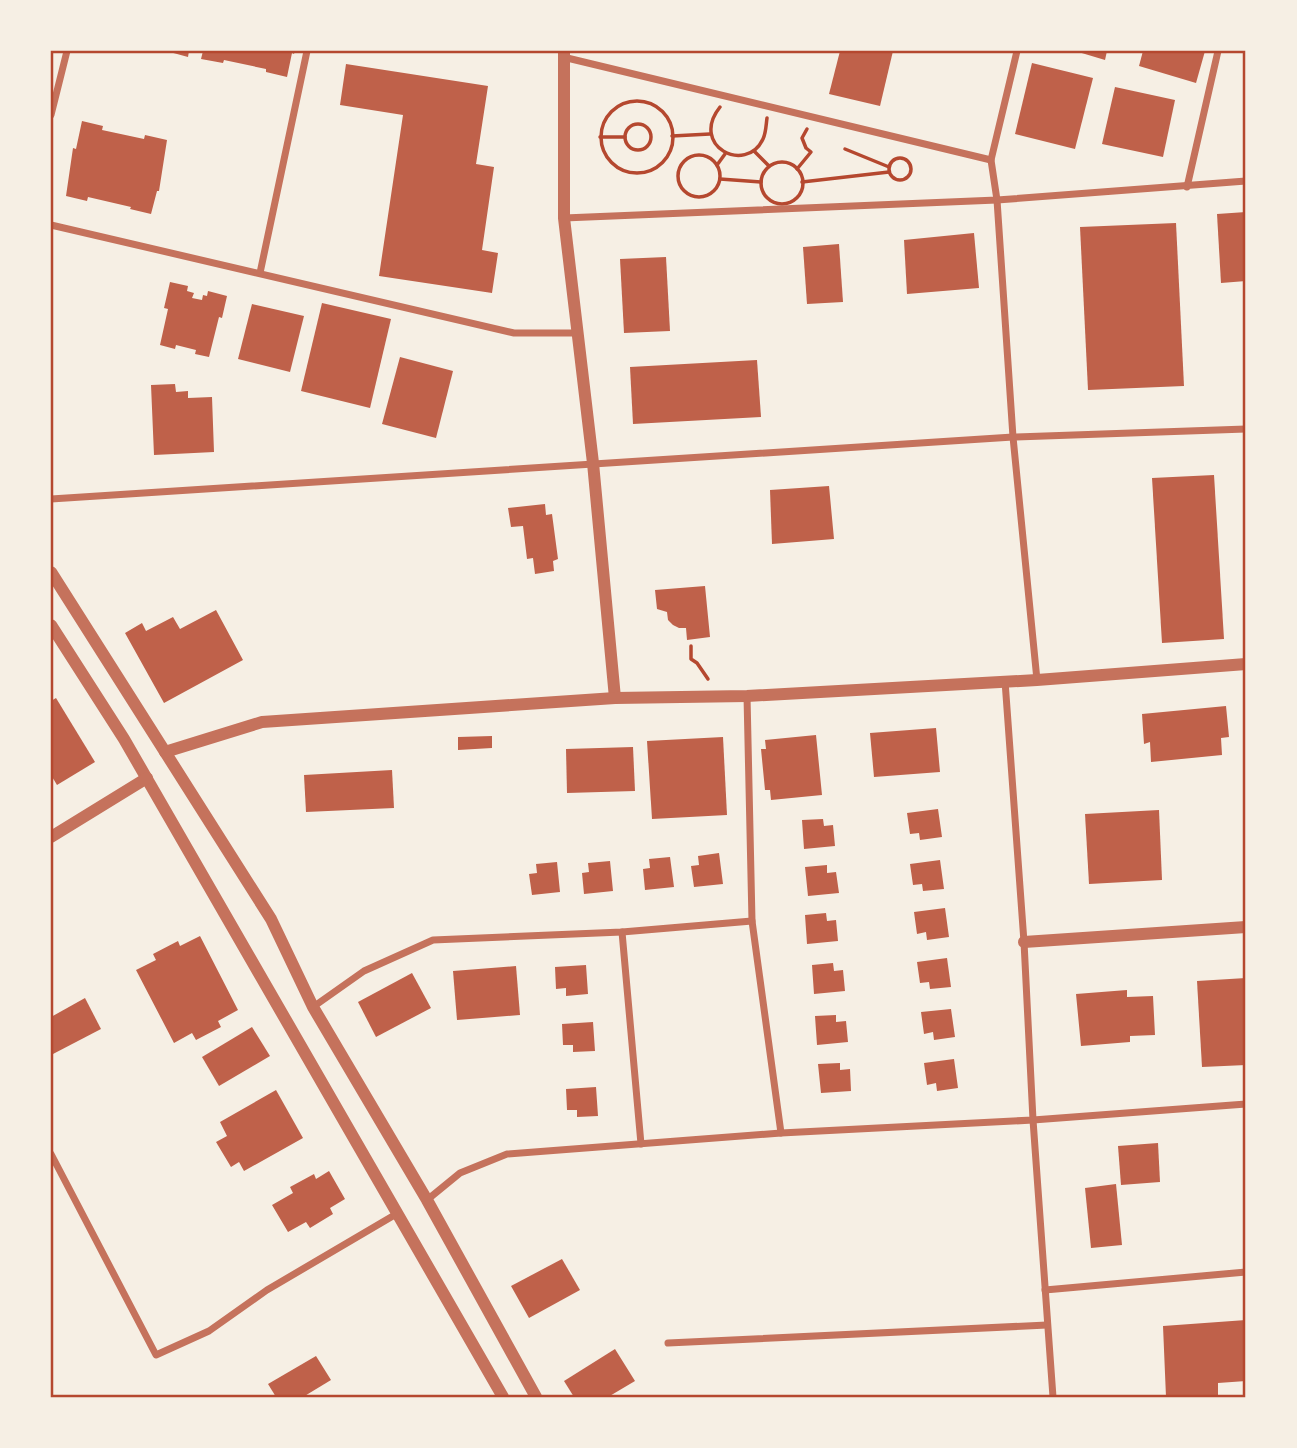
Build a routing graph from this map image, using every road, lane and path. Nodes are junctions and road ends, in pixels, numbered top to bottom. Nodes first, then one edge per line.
1 (66, 51) edge
2 (307, 51) edge
3 (1017, 51) edge
4 (1218, 51) edge
5 (563, 54) edge
6 (728, 97) junction
7 (51, 115) edge
8 (767, 118) dead end
9 (809, 125) dead end
10 (710, 134) junction
11 (672, 136) junction
12 (600, 137) junction
13 (625, 137) junction
14 (845, 149) dead end
15 (754, 151) junction
16 (725, 154) junction
17 (991, 160) junction
18 (717, 165) junction
19 (769, 166) junction
20 (797, 169) junction
21 (889, 169) junction
22 (720, 179) junction
23 (1246, 181) edge
24 (761, 182) junction
25 (802, 182) junction
26 (1187, 187) junction
27 (997, 200) junction
28 (564, 218) junction
29 (51, 225) edge
30 (260, 272) junction
31 (576, 333) junction
32 (1246, 429) edge
33 (1013, 437) junction
34 (593, 463) junction
35 (51, 499) edge
36 (51, 572) edge
37 (51, 625) edge
38 (691, 646) dead end
39 (1246, 664) edge
40 (1037, 680) junction
41 (1005, 681) junction
42 (718, 696) junction
43 (747, 696) junction
44 (615, 698) junction
45 (165, 752) junction
46 (148, 778) junction
47 (51, 838) edge
48 (752, 921) junction
49 (1246, 927) edge
50 (622, 932) junction
51 (1024, 942) junction
52 (313, 1007) junction
53 (1246, 1104) edge
54 (1033, 1120) junction
55 (781, 1133) junction
56 (641, 1144) junction
57 (51, 1154) edge
58 (427, 1200) junction
59 (398, 1213) junction
60 (1246, 1272) edge
61 (1045, 1290) junction
62 (1047, 1325) junction
63 (668, 1343) dead end
64 (503, 1397) edge
65 (536, 1397) edge
66 (1052, 1397) edge

1 - 7 street
2 - 30 street
3 - 17 street
4 - 26 street
5 - 6 street
5 - 28 street
6 - 10 path
6 - 17 street
8 - 15 path
9 - 20 path
10 - 11 path
10 - 16 path
11 - 12 path
11 - 12 path
12 - 13 path
13 - 13 path
14 - 21 path
15 - 16 path
15 - 19 path
16 - 18 path
17 - 27 street
18 - 22 path
18 - 22 path
19 - 20 path
19 - 24 path
20 - 25 path
21 - 21 path
21 - 25 path
22 - 24 path
23 - 26 street
24 - 25 path
26 - 27 street
27 - 28 street
27 - 33 street
28 - 31 street
29 - 30 street
30 - 31 street
31 - 34 street
32 - 33 street
33 - 34 street
33 - 40 street
34 - 35 street
34 - 44 street
36 - 45 street
37 - 46 street
38 - 42 path
39 - 40 street
40 - 41 street
41 - 43 street
41 - 51 street
42 - 43 street
42 - 44 street
43 - 48 street
44 - 45 street
45 - 52 street
46 - 47 street
46 - 59 street
48 - 50 street
48 - 55 street
49 - 51 street
50 - 52 street
50 - 56 street
51 - 54 street
52 - 58 street
53 - 54 street
54 - 55 street
54 - 61 street
55 - 56 street
56 - 58 street
57 - 59 street
58 - 65 street
59 - 64 street
60 - 61 street
61 - 62 street
62 - 63 street
62 - 66 street

